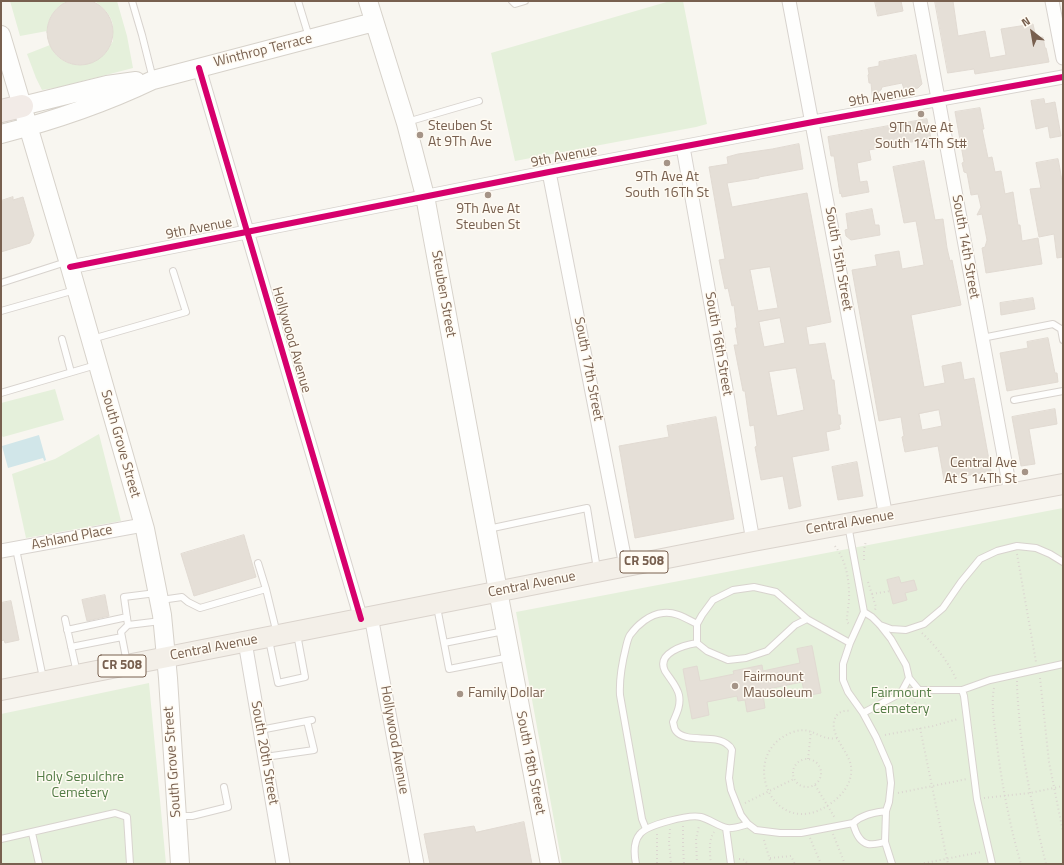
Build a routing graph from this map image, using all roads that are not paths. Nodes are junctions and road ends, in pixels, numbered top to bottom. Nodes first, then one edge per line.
1 (132, 1) edge
2 (298, 1) edge
3 (368, 1) edge
4 (512, 1) edge
5 (525, 1) edge
6 (789, 1) edge
7 (920, 1) edge
8 (1052, 1) edge
9 (374, 22) junction
10 (310, 39) junction
11 (2, 41) edge
12 (1063, 58) edge
13 (199, 68) junction
14 (1063, 77) edge
15 (153, 80) junction
16 (938, 99) junction
17 (479, 101) dead end
18 (22, 106) junction
19 (1, 111) edge
20 (812, 122) junction
21 (406, 123) junction
22 (28, 127) junction
23 (1, 134) edge
24 (683, 147) junction
25 (549, 172) junction
26 (425, 196) junction
27 (247, 232) junction
28 (69, 264) junction
29 (173, 271) dead end
30 (1, 284) edge
31 (77, 290) junction
32 (1, 311) edge
33 (982, 338) junction
34 (62, 339) dead end
35 (91, 340) junction
36 (1063, 340) edge
37 (98, 365) junction
38 (71, 372) junction
39 (1063, 392) edge
40 (1, 393) edge
41 (1014, 400) dead end
42 (1063, 484) edge
43 (1011, 494) junction
44 (886, 517) junction
45 (847, 524) junction
46 (143, 525) junction
47 (486, 529) junction
48 (753, 541) junction
49 (16, 549) junction
50 (1, 552) edge
51 (1063, 562) edge
52 (258, 563) dead end
53 (626, 566) junction
54 (597, 572) junction
55 (266, 589) junction
56 (498, 591) junction
57 (158, 597) junction
58 (436, 604) junction
59 (864, 612) junction
60 (127, 617) junction
61 (366, 617) junction
62 (65, 619) dead end
63 (807, 619) junction
64 (163, 620) junction
65 (697, 624) junction
66 (128, 625) junction
67 (880, 625) junction
68 (67, 630) junction
69 (505, 630) junction
70 (296, 631) junction
71 (122, 636) junction
72 (272, 636) junction
73 (245, 642) junction
74 (444, 643) junction
75 (697, 643) junction
76 (850, 644) junction
77 (71, 647) junction
78 (166, 657) junction
79 (510, 657) junction
80 (1063, 664) edge
81 (128, 665) junction
82 (77, 675) junction
83 (909, 678) junction
84 (43, 682) junction
85 (1, 690) edge
86 (919, 690) junction
87 (962, 690) junction
88 (901, 693) junction
89 (862, 710) junction
90 (260, 730) junction
91 (264, 757) junction
92 (224, 787) dead end
93 (886, 811) junction
94 (176, 816) junction
95 (854, 823) junction
96 (748, 824) junction
97 (726, 828) junction
98 (646, 829) junction
99 (32, 832) junction
100 (1, 839) edge
101 (885, 842) junction
102 (39, 864) edge
103 (130, 864) edge
104 (180, 864) edge
105 (283, 864) edge
106 (417, 864) edge
107 (550, 864) edge
108 (636, 864) edge
109 (732, 864) edge
110 (892, 864) edge
111 (992, 864) edge

1 - 15 lane
2 - 10 lane
3 - 9 main road, Steuben Street
4 - 5 lane
6 - 20 street, South 15th Street
7 - 16 street, South 14th Street
8 - 12 street
9 - 10 main road, Winthrop Terrace
9 - 21 main road, Steuben Street
10 - 13 main road, Winthrop Terrace
11 - 18 main road, South Grove Street
13 - 15 main road, Winthrop Terrace
13 - 27 street, Hollywood Avenue
14 - 16 street, 9th Avenue
15 - 18 main road, Winthrop Terrace
15 - 22 main road, Winthrop Terrace
16 - 20 street, 9th Avenue
16 - 33 street, South 14th Street
17 - 21 lane
18 - 19 highway
18 - 22 main road, South Grove Street
20 - 24 street, 9th Avenue
20 - 44 street, South 15th Street
21 - 26 main road, Steuben Street
22 - 23 main road, Winthrop Terrace
22 - 28 main road, South Grove Street
24 - 25 street, 9th Avenue
24 - 48 street, South 16th Street
25 - 26 street, 9th Avenue
25 - 53 street, South 17th Street
26 - 27 street, 9th Avenue
26 - 47 main road, Steuben Street
27 - 28 street, 9th Avenue
27 - 61 street, Hollywood Avenue
28 - 30 lane
28 - 31 main road, South Grove Street
29 - 35 lane
31 - 32 lane
31 - 35 main road, South Grove Street
33 - 36 lane
33 - 43 street, South 14th Street
34 - 38 lane
35 - 37 main road, South Grove Street
37 - 38 lane
37 - 46 main road, South Grove Street
38 - 40 lane
39 - 41 lane
42 - 43 main road, Central Avenue / CR 508
43 - 44 main road, Central Avenue / CR 508
44 - 45 main road, Central Avenue / CR 508
45 - 48 main road, Central Avenue / CR 508
45 - 59 lane
46 - 49 street, Ashland Place
46 - 57 main road, South Grove Street
47 - 54 lane
47 - 56 main road, Steuben Street
48 - 53 main road, Central Avenue / CR 508
49 - 50 street, Ashland Place
49 - 84 lane
51 - 67 lane
52 - 55 lane
53 - 54 main road, Central Avenue / CR 508
54 - 56 main road, Central Avenue / CR 508
55 - 57 lane
55 - 72 lane
56 - 58 main road, Central Avenue / CR 508
56 - 69 main road, South 18th Street
57 - 60 lane
57 - 64 main road, South Grove Street
58 - 61 main road, Central Avenue / CR 508
58 - 74 lane
59 - 67 lane
59 - 76 lane
60 - 66 lane
60 - 68 lane
61 - 70 main road, Central Avenue / CR 508
61 - 106 street, Hollywood Avenue
62 - 68 lane
63 - 65 lane
63 - 75 lane
63 - 76 lane
64 - 66 lane
64 - 78 main road, South Grove Street
65 - 75 lane
65 - 98 lane
66 - 71 lane
67 - 83 lane
68 - 77 lane
69 - 74 lane
69 - 79 main road, South 18th Street
70 - 72 main road, Central Avenue / CR 508
70 - 72 lane
71 - 77 lane
71 - 81 lane
72 - 73 main road, Central Avenue / CR 508
73 - 78 main road, Central Avenue / CR 508
73 - 90 street, South 20th Street
74 - 79 lane
75 - 96 lane
76 - 89 lane
77 - 82 lane
78 - 81 main road, Central Avenue / CR 508
78 - 94 main road, South Grove Street
79 - 107 main road, South 18th Street
80 - 87 lane
81 - 82 main road, Central Avenue / CR 508
82 - 84 main road, Central Avenue / CR 508
83 - 86 lane
83 - 88 lane
84 - 85 main road, Central Avenue / CR 508
86 - 87 lane
86 - 88 lane
87 - 111 lane
88 - 89 lane
89 - 93 lane
90 - 91 street, South 20th Street
90 - 91 lane
91 - 105 street, South 20th Street
92 - 94 lane
93 - 95 lane
93 - 101 lane
94 - 104 main road, South Grove Street
95 - 96 lane
95 - 101 lane
96 - 97 lane
97 - 98 lane
97 - 109 lane
98 - 108 lane
99 - 100 lane
99 - 102 lane
99 - 103 lane
101 - 110 lane

